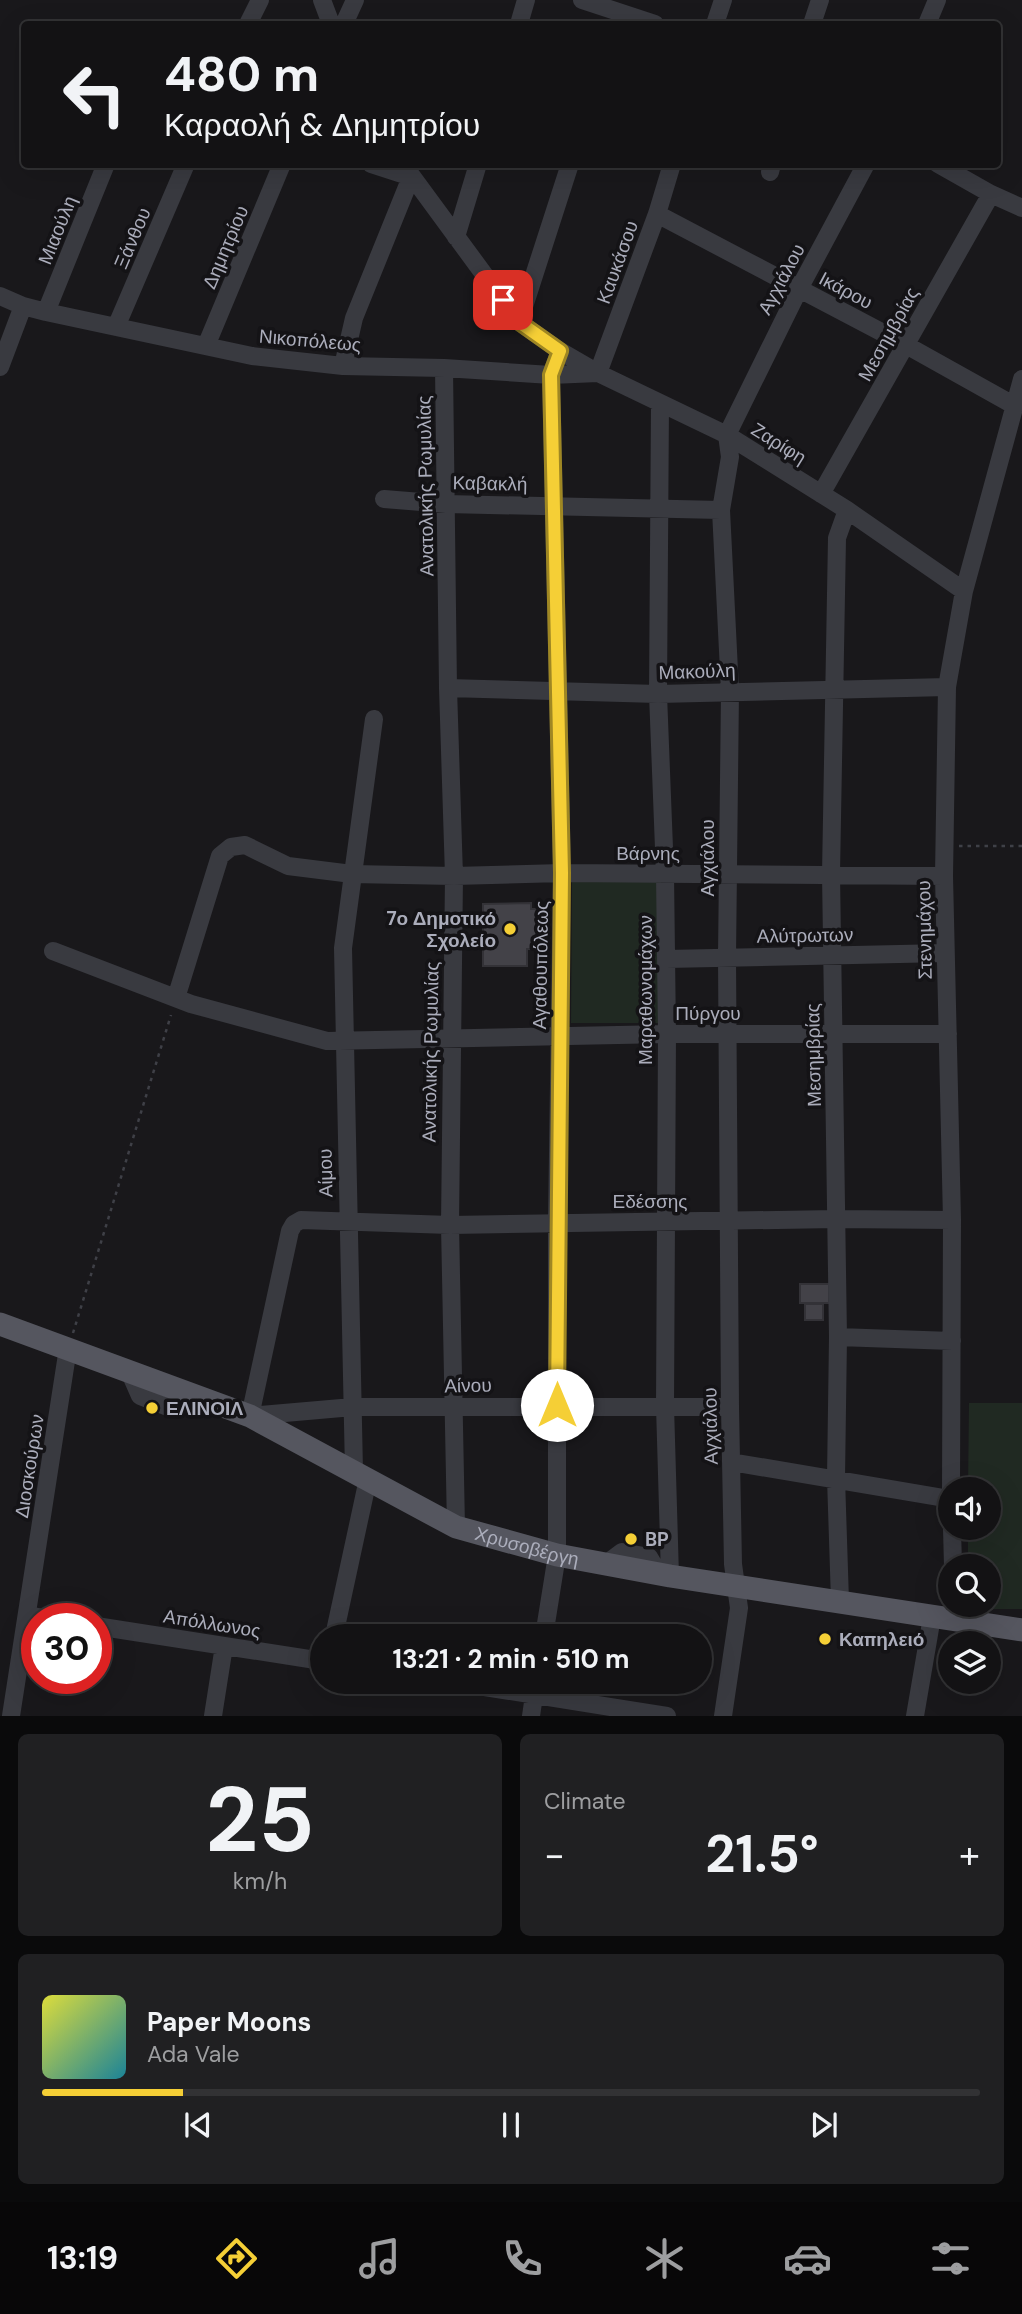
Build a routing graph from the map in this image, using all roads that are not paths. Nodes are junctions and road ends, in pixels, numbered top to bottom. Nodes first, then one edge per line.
1 (260, 0) edge
2 (322, 0) edge
3 (355, 0) edge
4 (526, 0) edge
5 (582, 0) edge
6 (723, 0) edge
7 (820, 0) edge
8 (937, 0) edge
9 (620, 12) edge
10 (250, 21) edge
11 (330, 21) edge
12 (345, 21) edge
13 (520, 21) edge
14 (646, 21) edge
15 (716, 21) edge
16 (813, 21) edge
17 (928, 21) edge
18 (104, 168) edge
19 (184, 168) edge
20 (280, 168) edge
21 (477, 168) edge
22 (569, 168) edge
23 (671, 168) edge
24 (864, 168) edge
25 (945, 168) edge
26 (407, 171) edge
27 (991, 194) junction
28 (1022, 208) edge
29 (657, 214) junction
30 (456, 237) junction
31 (799, 289) junction
32 (0, 296) edge
33 (23, 306) junction
34 (46, 312) junction
35 (519, 322) junction
36 (116, 327) junction
37 (906, 345) junction
38 (206, 346) junction
39 (560, 351) junction
40 (343, 366) junction
41 (0, 367) edge
42 (444, 368) junction
43 (598, 373) junction
44 (551, 375) junction
45 (1022, 379) edge
46 (660, 404) junction
47 (1014, 406) junction
48 (727, 435) junction
49 (821, 494) junction
50 (384, 499) dead end
51 (446, 503) junction
52 (553, 505) junction
53 (658, 507) junction
54 (721, 510) junction
55 (847, 510) junction
56 (964, 591) junction
57 (947, 687) junction
58 (448, 688) junction
59 (833, 688) junction
60 (557, 690) junction
61 (730, 691) junction
62 (658, 694) junction
63 (374, 719) dead end
64 (562, 873) junction
65 (352, 874) junction
66 (665, 874) junction
67 (728, 874) junction
68 (831, 874) junction
69 (454, 876) junction
70 (944, 876) junction
71 (53, 951) dead end
72 (945, 953) junction
73 (833, 955) junction
74 (727, 957) junction
75 (666, 959) junction
76 (176, 998) junction
77 (667, 1034) junction
78 (727, 1034) junction
79 (834, 1034) junction
80 (948, 1034) junction
81 (560, 1036) junction
82 (451, 1038) junction
83 (343, 1041) junction
84 (836, 1219) junction
85 (952, 1220) junction
86 (730, 1221) junction
87 (348, 1223) junction
88 (557, 1223) junction
89 (665, 1223) junction
90 (450, 1225) junction
91 (0, 1324) edge
92 (838, 1337) junction
93 (952, 1341) junction
94 (68, 1348) junction
95 (557, 1405) junction
96 (665, 1406) junction
97 (353, 1407) junction
98 (453, 1407) junction
99 (730, 1407) junction
100 (250, 1416) junction
101 (731, 1462) junction
102 (361, 1475) junction
103 (951, 1477) edge
104 (836, 1478) junction
105 (938, 1497) edge
106 (456, 1527) junction
107 (557, 1555) junction
108 (664, 1575) junction
109 (737, 1587) junction
110 (840, 1601) junction
111 (29, 1603) edge
112 (938, 1616) edge
113 (933, 1617) junction
114 (974, 1617) edge
115 (336, 1624) edge
116 (546, 1624) edge
117 (112, 1628) edge
118 (1022, 1630) edge
119 (224, 1646) junction
120 (21, 1653) edge
121 (310, 1659) edge
122 (534, 1694) edge
123 (563, 1694) edge
124 (11, 1716) edge
125 (213, 1716) edge
126 (531, 1716) edge
127 (667, 1716) edge
128 (723, 1716) edge
129 (915, 1716) edge

1 - 10 street
2 - 11 street
3 - 12 street
4 - 13 street
5 - 9 street
6 - 15 street
7 - 16 street
8 - 17 street
9 - 14 street
18 - 34 street, Μιαούλη
19 - 36 street, Ξάνθου
20 - 38 street, Δημητρίου
21 - 30 street
22 - 35 street
23 - 29 street, Καυκάσου
24 - 31 street, Αγχιάλου
25 - 27 street
26 - 30 street, Ζαρίφη
26 - 40 street
27 - 28 street
27 - 37 street, Μεσημβρίας
29 - 31 street, Ικάρου
29 - 43 street, Καυκάσου
30 - 35 street, Ζαρίφη
31 - 37 street, Ικάρου
31 - 48 street, Αγχιάλου
32 - 33 street, Νικοπόλεως
33 - 34 street, Νικοπόλεως
33 - 41 street
34 - 36 street, Νικοπόλεως
35 - 39 street, Ζαρίφη
36 - 38 street, Νικοπόλεως
37 - 47 street, Ικάρου
37 - 49 street, Μεσημβρίας
38 - 40 street, Νικοπόλεως
39 - 43 street, Ζαρίφη
39 - 44 street
40 - 42 street, Νικοπόλεως
42 - 44 street, Νικοπόλεως
42 - 51 street, Ανατολικής Ρωμυλίας
43 - 44 street, Νικοπόλεως
43 - 46 street, Ζαρίφη
44 - 52 street, Αγαθουπόλεως
45 - 47 street, Στενημάχου
46 - 48 street, Ζαρίφη
46 - 53 street, Μαραθωνομάχων
47 - 56 street, Στενημάχου
48 - 49 street, Ζαρίφη
48 - 54 street, Αγχιάλου
49 - 55 street, Ζαρίφη
50 - 51 street, Καβακλή
51 - 52 street, Καβακλή
51 - 58 street, Ανατολικής Ρωμυλίας
52 - 53 street, Καβακλή
52 - 60 street, Αγαθουπόλεως
53 - 54 street, Καβακλή
53 - 62 street, Μαραθωνομάχων
54 - 61 street, Αγχιάλου
55 - 56 street, Ζαρίφη
55 - 59 street, Μεσημβρίας
56 - 57 street, Στενημάχου
57 - 59 street, Μακούλη
57 - 70 street, Στενημάχου
58 - 60 street, Μακούλη
58 - 69 street, Ανατολικής Ρωμυλίας
59 - 61 street, Μακούλη
59 - 68 street, Μεσημβρίας
60 - 62 street, Μακούλη
60 - 64 street, Αγαθουπόλεως
61 - 62 street, Μακούλη
61 - 67 street, Αγχιάλου
62 - 66 street, Μαραθωνομάχων
63 - 65 street, Αίμου
64 - 66 street, Βάρνης
64 - 69 street, Βάρνης
64 - 81 street, Αγαθουπόλεως
65 - 69 street, Βάρνης
65 - 76 street, Βάρνης
65 - 83 street, Αίμου
66 - 67 street, Βάρνης
66 - 75 street, Μαραθωνομάχων
67 - 68 street, Βάρνης
67 - 74 street, Αγχιάλου
68 - 70 street, Βάρνης
68 - 73 street, Μεσημβρίας
69 - 82 street, Ανατολικής Ρωμυλίας
70 - 72 street, Στενημάχου
71 - 76 street, Πύργου
72 - 73 street, Αλύτρωτων
72 - 80 street, Στενημάχου
73 - 74 street, Αλύτρωτων
73 - 79 street, Μεσημβρίας
74 - 75 street, Αλύτρωτων
74 - 78 street, Αγχιάλου
75 - 77 street, Μαραθωνομάχων
76 - 83 street, Πύργου
77 - 78 street, Πύργου
77 - 81 street, Πύργου
77 - 89 street, Μαραθωνομάχων
78 - 79 street, Πύργου
78 - 86 street, Αγχιάλου
79 - 80 street, Πύργου
79 - 84 street, Μεσημβρίας
80 - 85 street, Στενημάχου
81 - 82 street, Πύργου
81 - 88 street, Αγαθουπόλεως
82 - 83 street, Πύργου
82 - 90 street, Ανατολικής Ρωμυλίας
83 - 87 street, Αίμου
84 - 85 street, Εδέσσης
84 - 86 street, Εδέσσης
84 - 92 street, Μεσημβρίας
85 - 93 street, Στενημάχου
86 - 89 street, Εδέσσης
86 - 99 street, Αγχιάλου
87 - 90 street, Εδέσσης
87 - 97 street, Αίμου
87 - 100 street, Εδέσσης
88 - 89 street, Εδέσσης
88 - 90 street, Εδέσσης
88 - 95 street, Αγαθουπόλεως
89 - 96 street, Μαραθωνομάχων
90 - 98 street, Ανατολικής Ρωμυλίας
91 - 94 main road, Χρυσοβέργη
92 - 93 street
92 - 104 street, Μεσημβρίας
93 - 103 street, Στενημάχου
94 - 100 main road, Χρυσοβέργη
94 - 111 street, Διοσκούρων
95 - 96 street, Αίνου
95 - 98 street, Αίνου
95 - 107 street, Αγαθουπόλεως
96 - 99 street, Αίνου
96 - 108 street, Μαραθωνομάχων
97 - 98 street, Αίνου
97 - 100 street, Αίνου
97 - 102 street, Αίμου
98 - 106 street, Ανατολικής Ρωμυλίας
99 - 101 street, Αγχιάλου
100 - 102 main road, Χρυσοβέργη
101 - 104 street
101 - 109 street, Αγχιάλου
102 - 106 main road, Χρυσοβέργη
102 - 115 street, Αίμου
104 - 105 street
104 - 110 street, Μεσημβρίας
106 - 107 main road, Χρυσοβέργη
107 - 108 main road, Χρυσοβέργη
107 - 116 street, Αγαθουπόλεως
108 - 109 main road, Χρυσοβέργη
109 - 110 main road, Χρυσοβέργη
109 - 128 street, Αγχιάλου
110 - 113 main road, Χρυσοβέργη
112 - 113 main road, Χρυσοβέργη
113 - 129 street
114 - 118 main road, Χρυσοβέργη
117 - 119 street, Απόλλωνος
119 - 121 street, Απόλλωνος
119 - 125 street
120 - 124 street, Διοσκούρων
122 - 126 street
123 - 127 street

